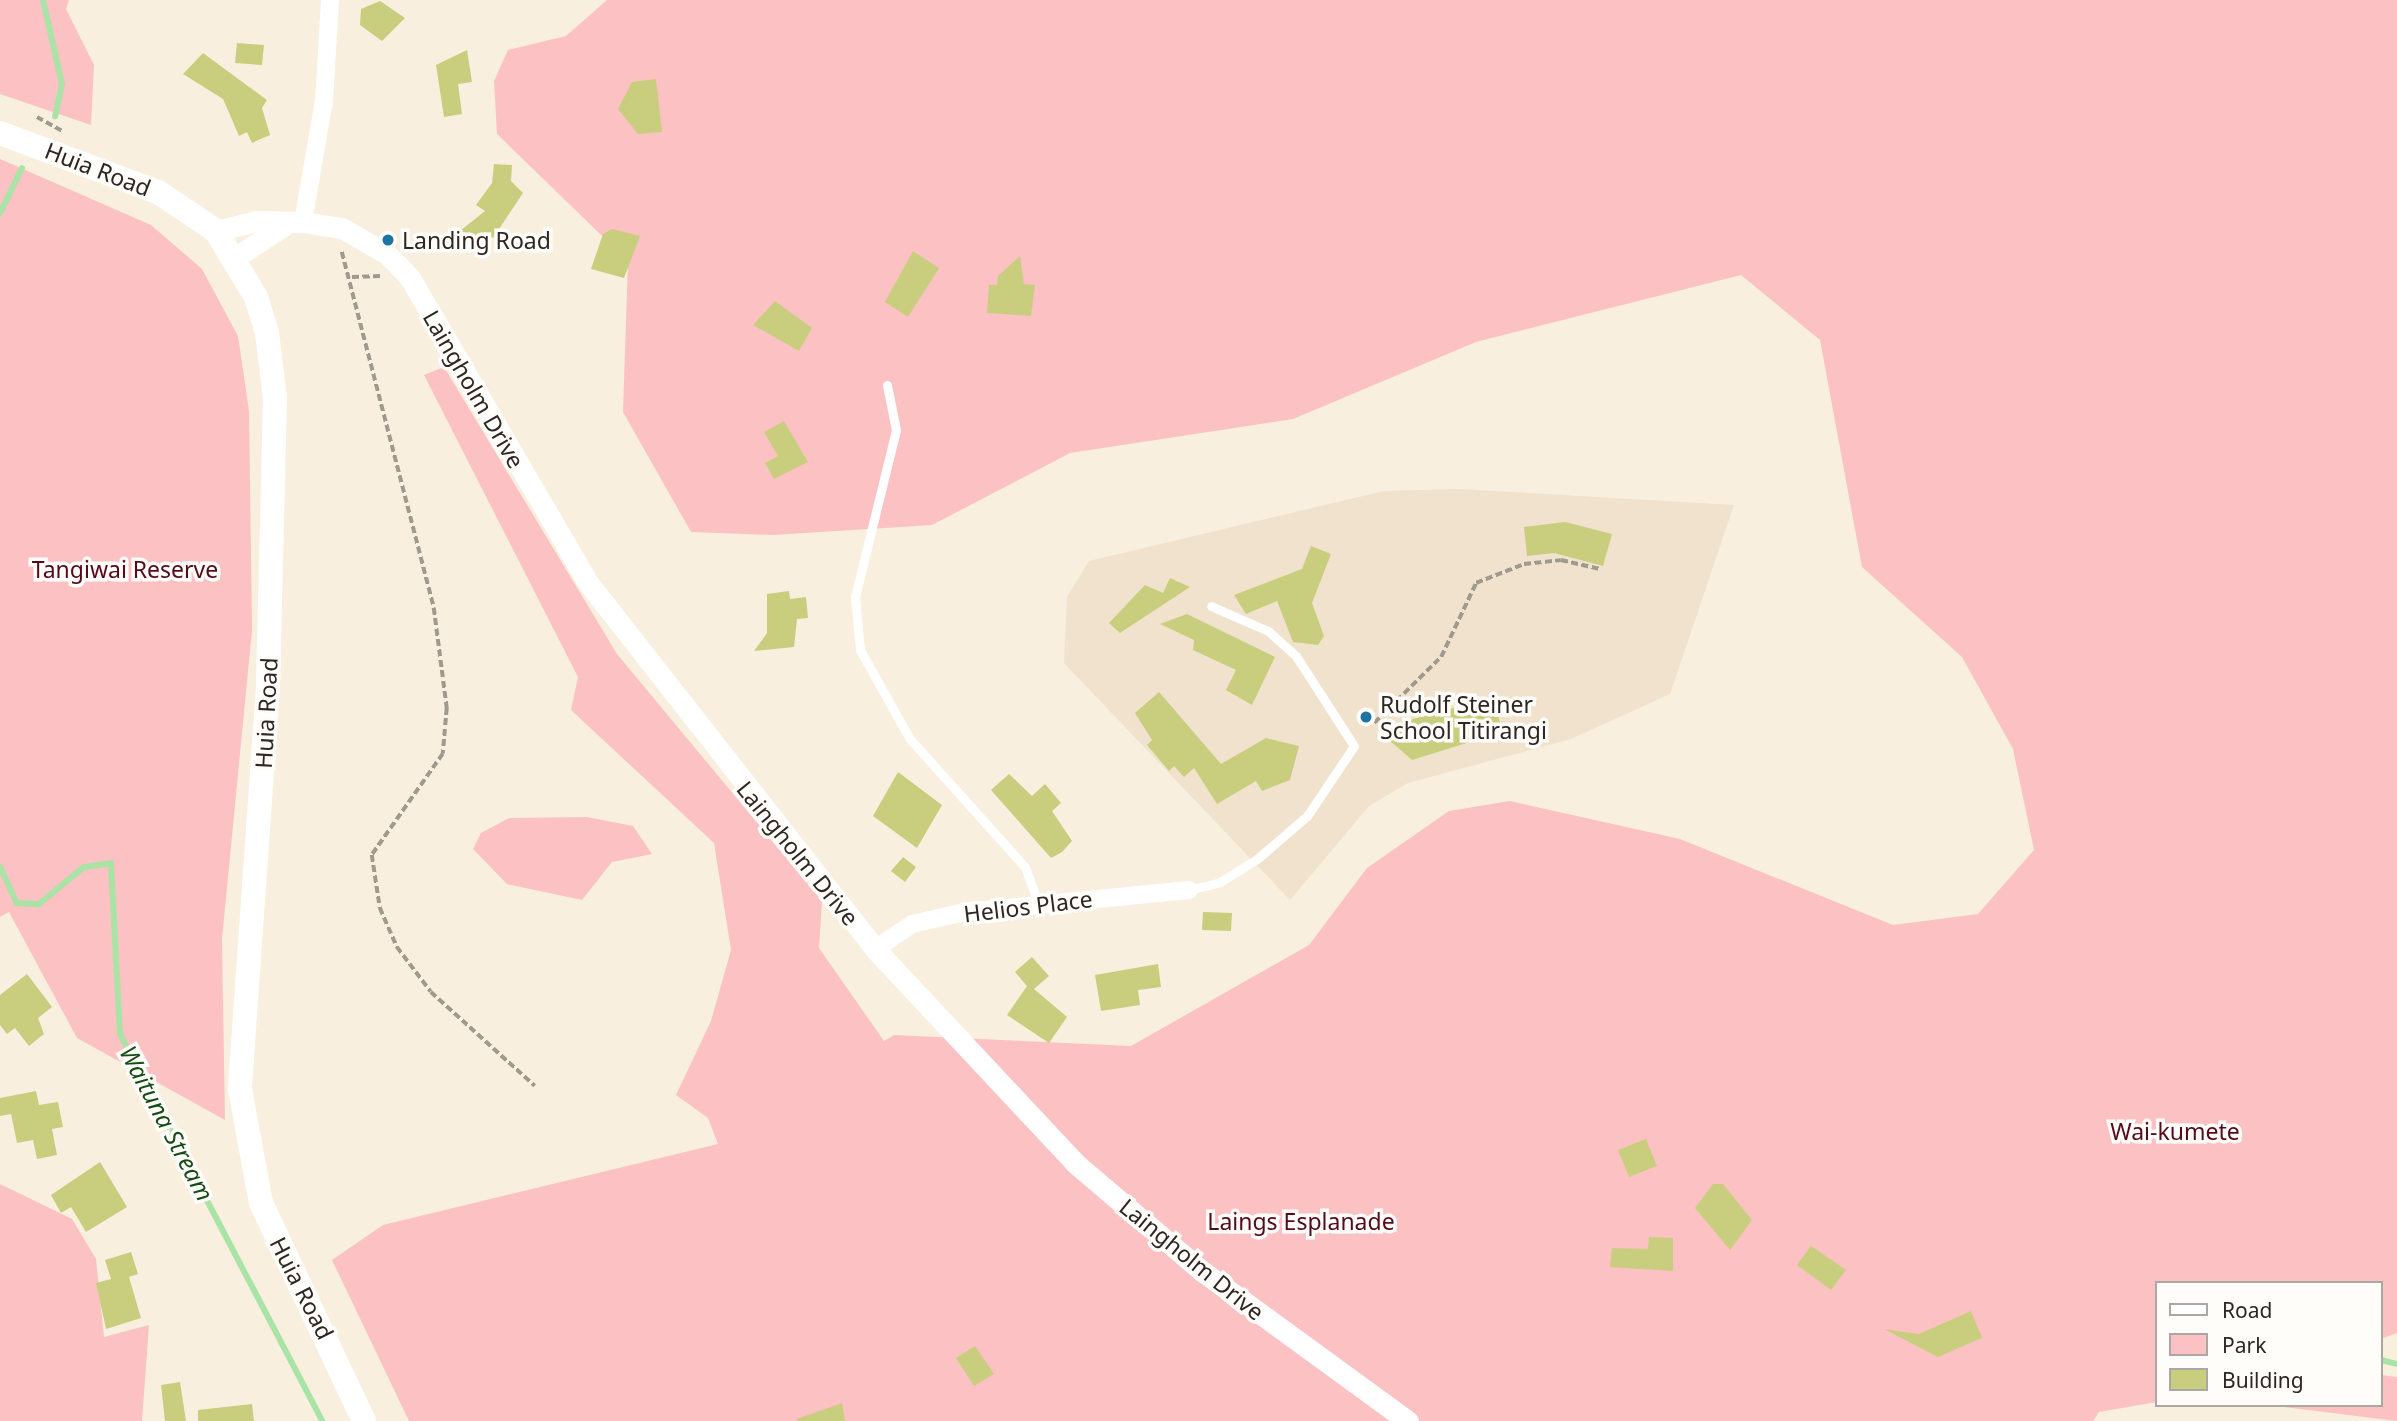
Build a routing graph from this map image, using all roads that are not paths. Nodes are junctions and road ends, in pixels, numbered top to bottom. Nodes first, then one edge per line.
1 (330, 0) edge
2 (0, 133) edge
3 (294, 223) junction
4 (216, 231) junction
5 (236, 257) junction
6 (887, 386) dead end
7 (1211, 606) dead end
8 (1189, 890) joint
9 (1038, 903) junction
10 (875, 948) junction
11 (364, 1421) edge
12 (1408, 1421) edge

1 - 3 street
2 - 4 main road, Huia Road
3 - 4 street, Laingholm Drive
3 - 5 street
3 - 10 street, Laingholm Drive
4 - 5 main road, Huia Road
5 - 11 main road, Huia Road
6 - 9 lane
7 - 8 lane
8 - 9 street, Helios Place
9 - 10 street, Helios Place
10 - 12 street, Laingholm Drive

